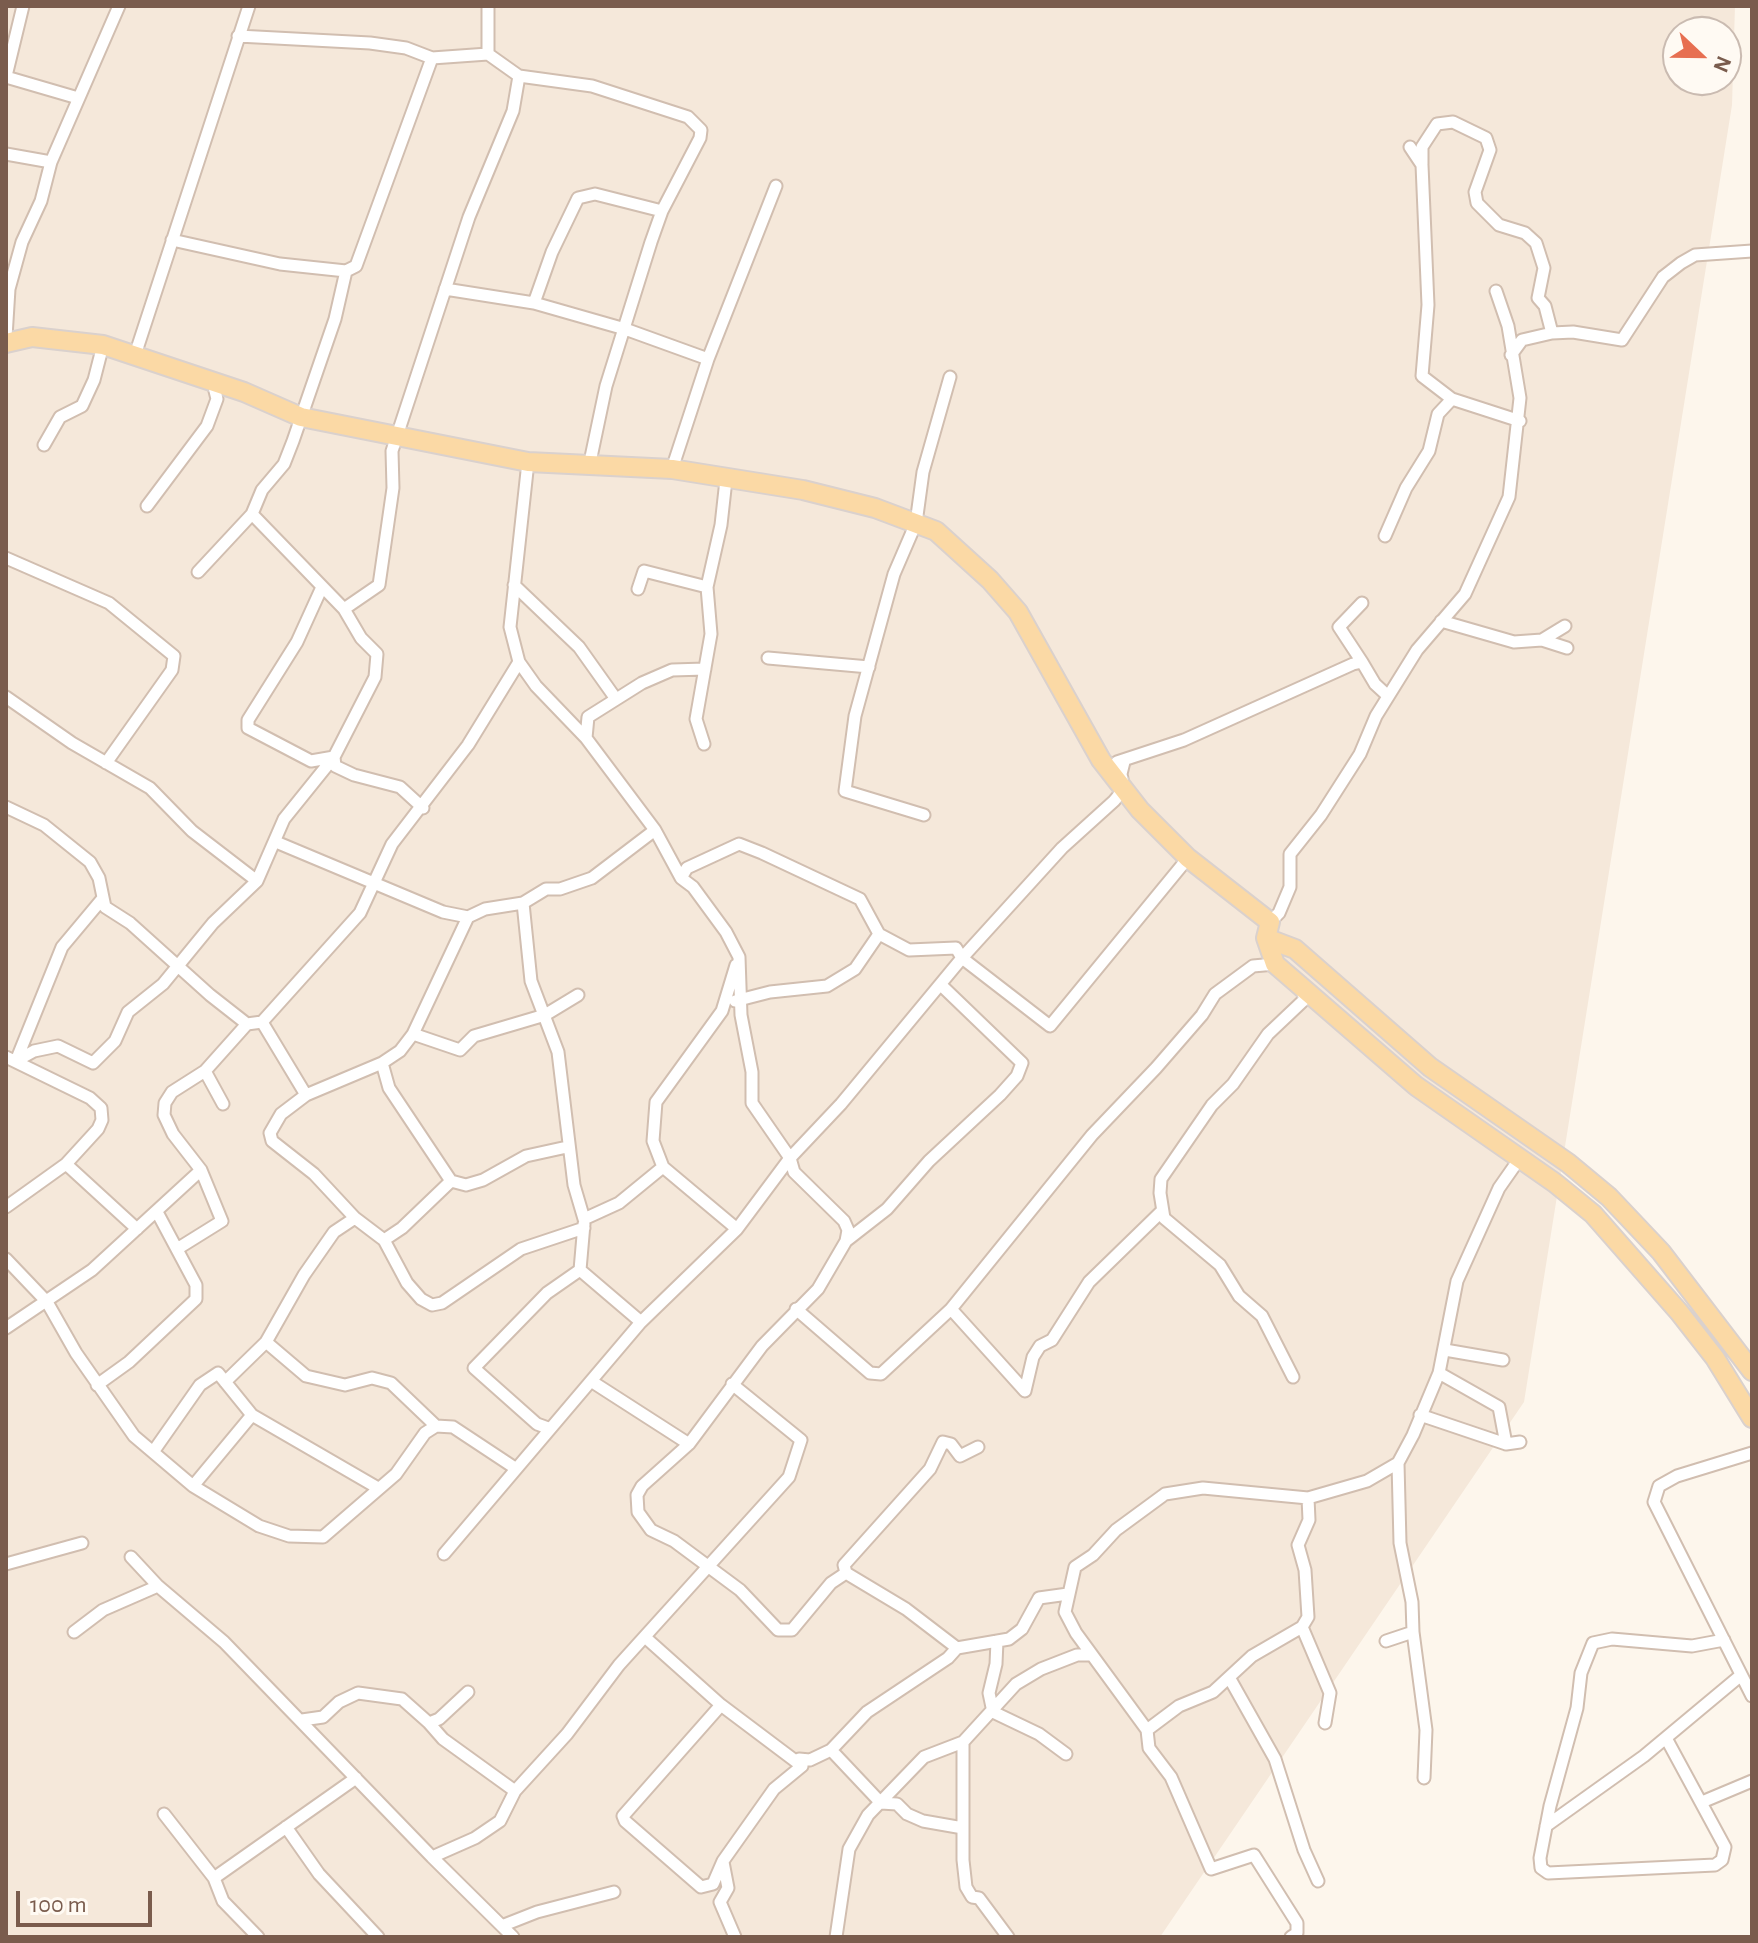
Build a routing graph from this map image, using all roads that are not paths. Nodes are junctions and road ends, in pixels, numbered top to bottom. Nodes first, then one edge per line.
1 (23, 6) edge
2 (119, 6) edge
3 (249, 6) edge
4 (488, 6) edge
5 (238, 36) junction
6 (488, 54) junction
7 (432, 58) junction
8 (6, 76) edge
9 (519, 76) junction
10 (78, 98) junction
11 (1410, 147) dead end
12 (6, 154) edge
13 (51, 162) junction
14 (1422, 165) junction
15 (776, 186) dead end
16 (662, 211) junction
17 (172, 240) junction
18 (1752, 251) edge
19 (346, 271) junction
20 (445, 289) junction
21 (1496, 291) dead end
22 (534, 303) junction
23 (625, 329) junction
24 (1552, 333) junction
25 (6, 340) edge
26 (103, 345) junction
27 (135, 355) junction
28 (1511, 355) junction
29 (708, 359) junction
30 (950, 377) dead end
31 (213, 383) junction
32 (1452, 399) junction
33 (301, 417) junction
34 (1520, 421) junction
35 (398, 438) junction
36 (44, 445) dead end
37 (528, 462) junction
38 (590, 462) junction
39 (672, 469) junction
40 (726, 480) junction
41 (147, 506) dead end
42 (252, 514) junction
43 (916, 523) junction
44 (1385, 536) dead end
45 (6, 558) edge
46 (198, 572) dead end
47 (514, 585) junction
48 (322, 587) junction
49 (707, 587) junction
50 (638, 589) dead end
51 (1362, 603) dead end
52 (344, 609) junction
53 (1441, 621) junction
54 (1565, 626) dead end
55 (1542, 640) junction
56 (1567, 648) dead end
57 (768, 658) dead end
58 (519, 662) junction
59 (1362, 662) junction
60 (869, 667) junction
61 (705, 669) junction
62 (1388, 696) junction
63 (6, 697) edge
64 (616, 699) junction
65 (586, 738) junction
66 (704, 744) dead end
67 (334, 757) junction
68 (1101, 760) junction
69 (1124, 762) junction
70 (106, 763) junction
71 (1124, 789) junction
72 (6, 807) edge
73 (423, 808) junction
74 (924, 815) dead end
75 (655, 830) junction
76 (276, 842) junction
77 (1188, 858) junction
78 (681, 878) junction
79 (257, 881) junction
80 (375, 883) junction
81 (103, 898) junction
82 (523, 903) junction
83 (468, 917) junction
84 (1268, 930) junction
85 (879, 934) junction
86 (739, 957) junction
87 (962, 958) junction
88 (177, 964) junction
89 (1275, 964) junction
90 (941, 985) junction
91 (1301, 988) junction
92 (578, 995) dead end
93 (741, 998) junction
94 (722, 1011) junction
95 (545, 1015) junction
96 (262, 1022) junction
97 (247, 1024) junction
98 (413, 1034) junction
99 (11, 1059) edge
100 (382, 1063) junction
101 (205, 1071) junction
102 (306, 1095) junction
103 (223, 1104) dead end
104 (567, 1147) junction
105 (790, 1158) junction
106 (1520, 1158) junction
107 (66, 1164) junction
108 (663, 1167) junction
109 (201, 1170) junction
110 (451, 1181) junction
111 (6, 1207) edge
112 (1162, 1211) junction
113 (157, 1212) junction
114 (355, 1218) junction
115 (584, 1224) junction
116 (137, 1229) junction
117 (737, 1229) junction
118 (384, 1240) junction
119 (846, 1241) junction
120 (177, 1249) junction
121 (6, 1259) edge
122 (580, 1270) junction
123 (47, 1302) junction
124 (796, 1309) junction
125 (951, 1309) junction
126 (641, 1322) junction
127 (6, 1328) edge
128 (266, 1342) junction
129 (1445, 1347) junction
130 (1503, 1360) dead end
131 (1752, 1371) edge
132 (1439, 1373) junction
133 (1293, 1377) dead end
134 (591, 1381) junction
135 (225, 1382) junction
136 (732, 1384) junction
137 (97, 1385) junction
138 (252, 1415) junction
139 (1420, 1415) junction
140 (1752, 1418) edge
141 (436, 1426) junction
142 (548, 1428) junction
143 (1520, 1442) dead end
144 (689, 1444) junction
145 (1506, 1444) junction
146 (978, 1447) dead end
147 (153, 1452) junction
148 (1752, 1453) edge
149 (1398, 1463) junction
150 (515, 1468) junction
151 (193, 1486) junction
152 (378, 1488) junction
153 (1308, 1498) junction
154 (82, 1543) dead end
155 (444, 1554) dead end
156 (131, 1557) dead end
157 (6, 1564) edge
158 (709, 1568) junction
159 (846, 1573) junction
160 (158, 1586) junction
161 (1068, 1594) junction
162 (1302, 1627) junction
163 (74, 1632) dead end
164 (1413, 1632) junction
165 (646, 1638) junction
166 (1724, 1640) junction
167 (997, 1641) junction
168 (1386, 1641) dead end
169 (957, 1648) junction
170 (1092, 1655) junction
171 (1740, 1676) junction
172 (1230, 1679) junction
173 (468, 1692) dead end
174 (1752, 1696) edge
175 (721, 1705) junction
176 (993, 1712) junction
177 (302, 1720) junction
178 (429, 1723) junction
179 (1325, 1723) dead end
180 (1147, 1730) junction
181 (1666, 1738) junction
182 (963, 1742) junction
183 (831, 1750) junction
184 (1066, 1754) dead end
185 (802, 1766) junction
186 (356, 1778) junction
187 (1424, 1778) dead end
188 (1752, 1781) edge
189 (515, 1791) junction
190 (1702, 1802) junction
191 (881, 1803) junction
192 (164, 1814) dead end
193 (1546, 1826) junction
194 (286, 1827) junction
195 (963, 1828) junction
196 (432, 1857) junction
197 (723, 1861) junction
198 (214, 1878) junction
199 (1318, 1881) dead end
200 (614, 1892) dead end
201 (504, 1925) junction
202 (258, 1937) edge
203 (378, 1937) edge
204 (513, 1937) edge
205 (735, 1937) edge
206 (836, 1937) edge
207 (1008, 1937) edge
208 (1291, 1937) edge

1 - 8 street
2 - 10 street
3 - 5 street
4 - 6 street
5 - 7 street
5 - 17 street
6 - 7 street
6 - 9 street
7 - 19 street
8 - 10 street
9 - 16 street
9 - 20 street
10 - 13 street
11 - 14 street
12 - 13 street
13 - 25 street
14 - 24 street
14 - 32 street
15 - 29 street
16 - 22 street
16 - 23 street
17 - 19 street
17 - 27 street
18 - 24 street
19 - 33 street
20 - 22 street
20 - 35 street
21 - 28 street
22 - 23 street
23 - 29 street
23 - 38 street
24 - 28 street
25 - 26 main road
26 - 27 main road
26 - 36 street
27 - 31 main road
28 - 34 street
29 - 39 street
30 - 43 street
31 - 33 main road
31 - 41 street
32 - 34 street
32 - 44 street
33 - 35 main road
33 - 42 street
34 - 53 street
35 - 37 main road
35 - 52 street
37 - 38 main road
37 - 47 street
38 - 39 main road
39 - 40 main road
40 - 43 main road
40 - 49 street
42 - 46 street
42 - 48 street
43 - 60 street
43 - 68 main road
45 - 70 street
47 - 58 street
47 - 64 street
48 - 52 street
48 - 67 street
49 - 50 street
49 - 61 street
51 - 59 street
52 - 67 street
53 - 55 street
53 - 62 street
54 - 55 street
55 - 56 street
57 - 60 street
58 - 65 street
58 - 73 street
59 - 62 street
59 - 69 street
60 - 74 street
61 - 64 street
61 - 66 street
62 - 84 street
63 - 70 street
64 - 65 street
65 - 75 street
67 - 73 street
67 - 76 street
68 - 69 street
68 - 71 main road
69 - 71 street
70 - 79 street
71 - 77 main road
71 - 87 street
72 - 81 street
73 - 80 street
75 - 78 street
75 - 82 street
76 - 79 street
76 - 80 street
77 - 84 main road
77 - 87 street
78 - 85 street
78 - 86 street
79 - 88 street
80 - 83 street
80 - 96 street
81 - 88 street
81 - 99 street
82 - 83 street
82 - 95 street
83 - 98 street
84 - 89 main road
84 - 131 main road
85 - 87 street
85 - 93 street
86 - 93 street
86 - 94 street
87 - 90 street
88 - 97 street
88 - 99 street
89 - 91 main road
89 - 125 street
90 - 105 street
90 - 119 street
91 - 106 main road
91 - 112 street
92 - 95 street
93 - 94 street
93 - 105 street
94 - 108 street
95 - 98 street
95 - 104 street
96 - 97 street
96 - 102 street
97 - 101 street
98 - 100 street
99 - 107 street
100 - 102 street
100 - 110 street
101 - 103 street
101 - 109 street
102 - 114 street
104 - 110 street
104 - 115 street
105 - 117 street
105 - 119 street
106 - 129 street
106 - 140 main road
107 - 111 street
107 - 116 street
108 - 115 street
108 - 117 street
109 - 113 street
109 - 120 street
110 - 118 street
112 - 125 street
112 - 133 street
113 - 116 street
113 - 120 street
114 - 118 street
114 - 128 street
115 - 118 street
115 - 122 street
116 - 123 street
117 - 126 street
119 - 124 street
120 - 137 street
121 - 123 street
122 - 126 street
122 - 142 street
123 - 127 street
123 - 137 street
124 - 125 street
124 - 136 street
126 - 134 street
128 - 135 street
128 - 141 street
129 - 130 street
129 - 132 street
132 - 139 street
132 - 145 street
134 - 142 street
134 - 144 street
135 - 138 street
135 - 147 street
136 - 144 street
136 - 158 street
137 - 147 street
138 - 151 street
138 - 152 street
139 - 145 street
139 - 149 street
141 - 150 street
141 - 152 street
142 - 150 street
143 - 145 street
144 - 158 street
146 - 159 street
147 - 151 street
148 - 166 street
149 - 153 street
149 - 164 street
150 - 155 street
151 - 152 street
153 - 161 street
153 - 162 street
154 - 157 street
156 - 160 street
158 - 159 street
158 - 165 street
159 - 169 street
160 - 163 street
160 - 177 street
161 - 167 street
161 - 170 street
162 - 172 street
162 - 179 street
164 - 168 street
164 - 187 street
165 - 175 street
165 - 189 street
166 - 171 street
166 - 193 street
167 - 169 street
167 - 176 street
169 - 183 street
170 - 176 street
170 - 180 street
171 - 174 street
171 - 181 street
172 - 180 street
172 - 199 street
173 - 178 street
175 - 185 street
175 - 197 street
176 - 182 street
176 - 184 street
177 - 178 street
177 - 186 street
178 - 189 street
180 - 208 street
181 - 190 street
181 - 193 street
182 - 191 street
182 - 195 street
183 - 185 street
183 - 191 street
185 - 197 street
186 - 194 street
186 - 196 street
188 - 190 street
189 - 196 street
190 - 193 street
191 - 195 street
191 - 206 street
192 - 198 street
194 - 198 street
194 - 203 street
195 - 207 street
196 - 201 street
197 - 205 street
198 - 202 street
200 - 201 street
201 - 204 street

